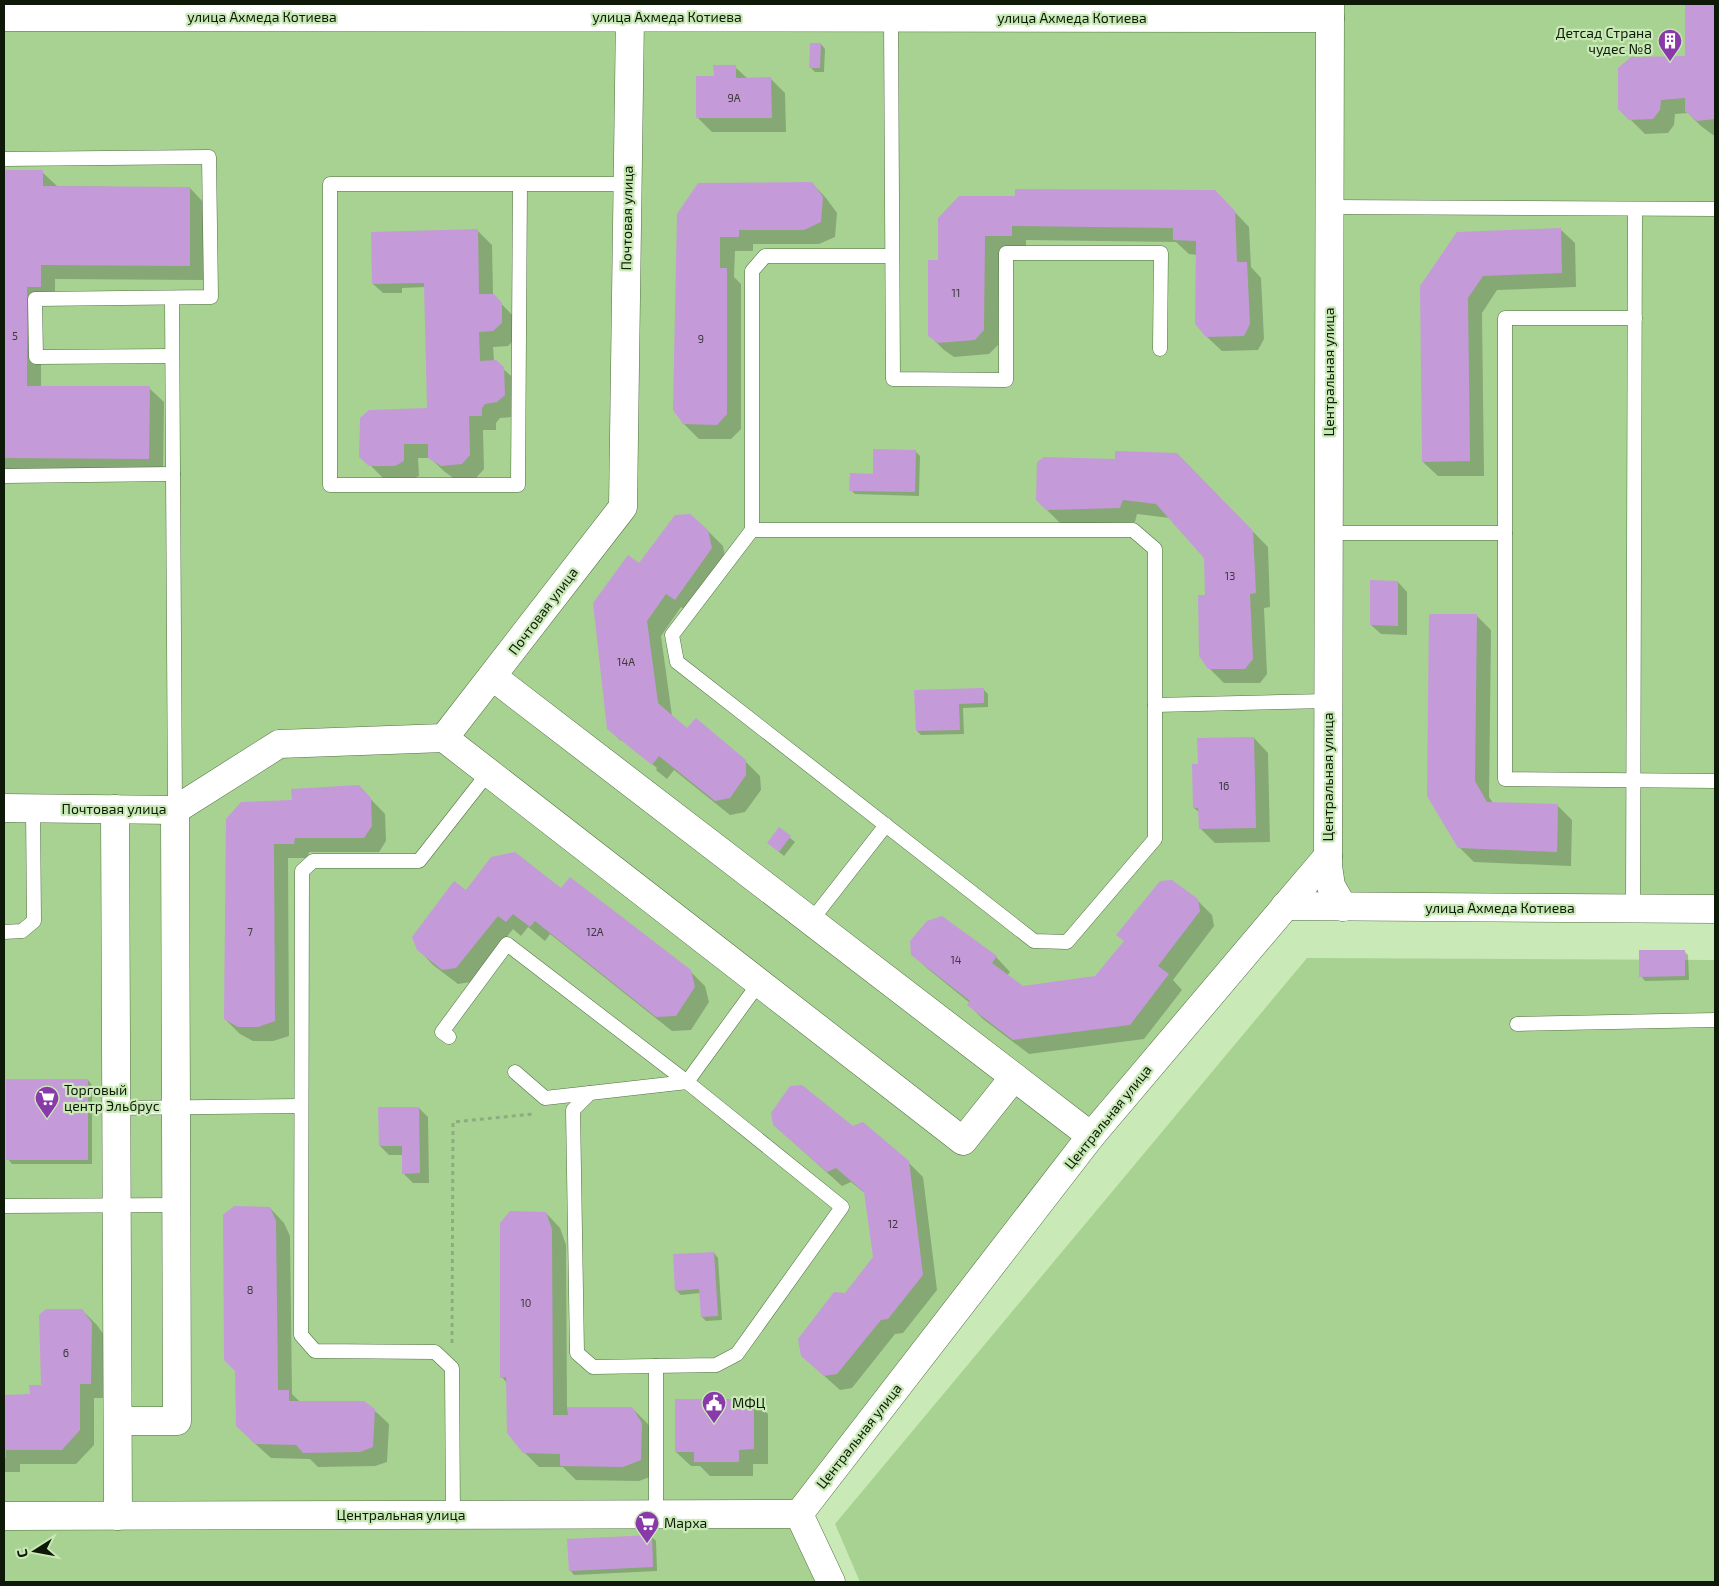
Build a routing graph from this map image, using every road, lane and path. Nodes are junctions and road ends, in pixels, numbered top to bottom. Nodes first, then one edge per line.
1 (57, 10) edge
2 (677, 10) edge
3 (1330, 11) edge
4 (619, 13) edge
5 (4, 16) edge
6 (891, 18) junction
7 (4, 159) edge
8 (520, 184) junction
9 (628, 184) junction
10 (1329, 207) junction
11 (1635, 208) junction
12 (1715, 209) edge
13 (892, 256) junction
14 (172, 298) junction
15 (1635, 318) junction
16 (1160, 349) dead end
17 (172, 356) junction
18 (173, 474) junction
19 (4, 476) edge
20 (752, 530) junction
21 (1329, 533) junction
22 (1505, 533) junction
23 (493, 676) junction
24 (1328, 701) junction
25 (1155, 705) junction
26 (444, 738) junction
27 (488, 773) junction
28 (1634, 781) junction
29 (1715, 781) edge
30 (4, 808) edge
31 (33, 809) junction
32 (115, 809) junction
33 (175, 810) junction
34 (886, 825) junction
35 (1328, 856) junction
36 (1285, 906) junction
37 (1343, 907) junction
38 (1633, 909) junction
39 (1715, 909) edge
40 (812, 921) junction
41 (4, 932) edge
42 (759, 983) junction
43 (1715, 1020) edge
44 (1517, 1024) dead end
45 (449, 1036) dead end
46 (515, 1072) dead end
47 (1014, 1077) junction
48 (687, 1082) junction
49 (590, 1093) junction
50 (301, 1106) junction
51 (116, 1108) junction
52 (176, 1108) junction
53 (573, 1110) junction
54 (1091, 1136) junction
55 (116, 1205) junction
56 (4, 1206) edge
57 (176, 1206) junction
58 (656, 1366) junction
59 (452, 1368) junction
60 (118, 1421) junction
61 (656, 1514) junction
62 (799, 1514) junction
63 (453, 1515) junction
64 (4, 1516) edge
65 (118, 1516) junction
66 (831, 1582) edge

1 - 4 street, улица Ахмеда Котиева
1 - 5 street, улица Ахмеда Котиева
2 - 4 street, улица Ахмеда Котиева
2 - 6 street, улица Ахмеда Котиева
3 - 6 street, улица Ахмеда Котиева
3 - 10 street, Центральная улица
4 - 9 street, Почтовая улица
6 - 13 lane
7 - 14 lane
8 - 8 lane
8 - 9 lane
9 - 23 street, Почтовая улица
10 - 11 lane
10 - 21 street, Центральная улица
11 - 12 lane
11 - 15 lane
13 - 16 lane
13 - 20 lane
14 - 17 lane
14 - 17 lane
15 - 22 lane
15 - 28 lane
17 - 18 lane
18 - 19 lane
18 - 33 lane
20 - 25 lane
20 - 34 lane
21 - 22 lane
21 - 24 street, Центральная улица
22 - 28 lane
23 - 26 street, Почтовая улица
23 - 40 street
24 - 25 lane
24 - 35 street, Центральная улица
25 - 34 lane
26 - 27 street
26 - 33 street, Почтовая улица
27 - 42 street
27 - 50 lane
28 - 29 lane
28 - 38 lane
30 - 31 street, Почтовая улица
31 - 32 street, Почтовая улица
31 - 41 lane
32 - 33 street, Почтовая улица
32 - 51 street
33 - 52 street
34 - 40 lane
35 - 36 street, Центральная улица
35 - 37 street
36 - 37 street, улица Ахмеда Котиева
36 - 54 street, Центральная улица
37 - 38 street, улица Ахмеда Котиева
38 - 39 street, улица Ахмеда Котиева
40 - 47 street
42 - 47 street
42 - 48 lane
43 - 44 lane
45 - 48 lane
46 - 49 lane
47 - 54 street
48 - 49 lane
48 - 58 lane
49 - 53 lane
50 - 52 lane
50 - 59 lane
51 - 52 lane
51 - 55 street
52 - 57 street
53 - 58 lane
53 - 59 path
54 - 62 street, Центральная улица
55 - 56 lane
55 - 57 lane
55 - 60 street
57 - 60 street
58 - 61 lane
59 - 63 lane
60 - 65 street
61 - 62 street, Центральная улица
61 - 63 street, Центральная улица
62 - 66 street
63 - 65 street, Центральная улица
64 - 65 street, Центральная улица

